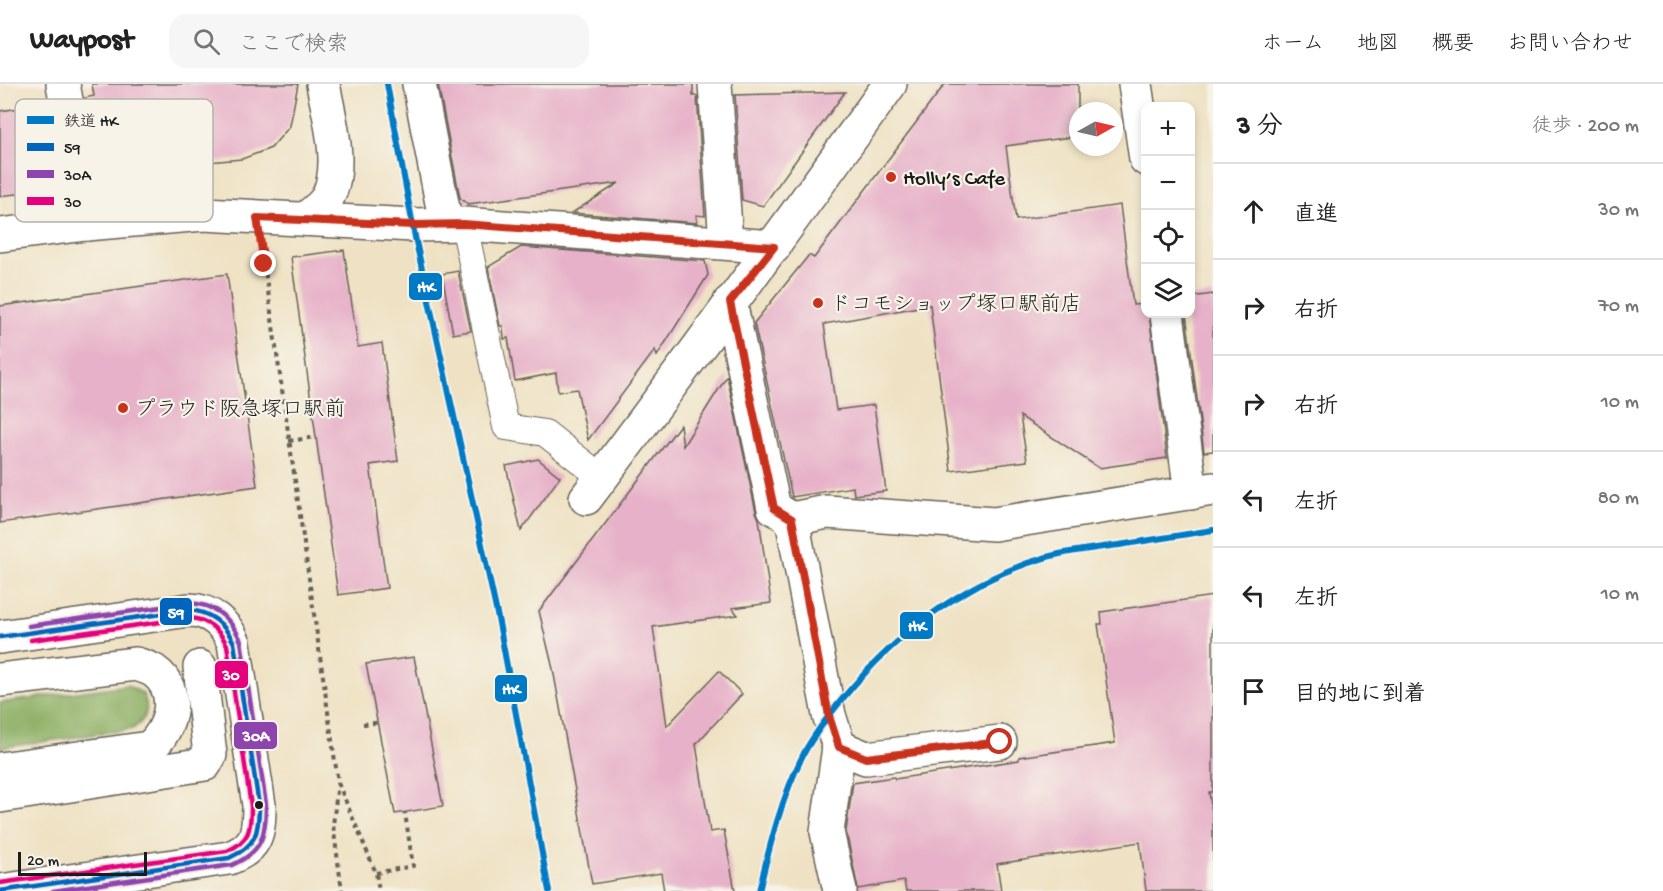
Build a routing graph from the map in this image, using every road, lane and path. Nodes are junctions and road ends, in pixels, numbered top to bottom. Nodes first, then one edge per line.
1 (63, 84) edge
2 (323, 84) edge
3 (419, 84) edge
4 (715, 84) edge
5 (890, 84) edge
6 (1135, 84) edge
7 (66, 99) edge
8 (1146, 156) edge
9 (213, 215) edge
10 (257, 218) junction
11 (305, 219) junction
12 (110, 222) edge
13 (86, 224) joint
14 (455, 224) junction
15 (0, 235) edge
16 (726, 242) junction
17 (774, 247) junction
18 (730, 302) junction
19 (1168, 318) edge
20 (316, 438) dead end
21 (289, 441) junction
22 (594, 488) joint
23 (1202, 491) edge
24 (792, 519) junction
25 (0, 637) edge
26 (200, 667) dead end
27 (0, 680) edge
28 (377, 723) dead end
29 (363, 724) dead end
30 (1000, 742) dead end
31 (839, 747) junction
32 (0, 769) edge
33 (338, 782) junction
34 (0, 796) edge
35 (405, 813) dead end
36 (376, 873) junction
37 (0, 891) edge
38 (342, 891) edge
39 (379, 891) edge
40 (840, 891) edge

1 - 7 street
2 - 11 street
3 - 14 street
4 - 16 street
5 - 17 street
6 - 8 street
9 - 10 street
10 - 11 street
10 - 21 path
11 - 14 street
12 - 13 street
13 - 15 street
14 - 16 street
14 - 22 lane
16 - 17 street
17 - 18 street
18 - 22 street
18 - 24 street
19 - 23 street
20 - 21 path
21 - 33 path
23 - 24 street
24 - 31 street
25 - 37 street
26 - 34 street
27 - 32 street
28 - 29 path
30 - 31 street
31 - 40 street
33 - 36 path
33 - 38 path
35 - 36 path
36 - 39 path

